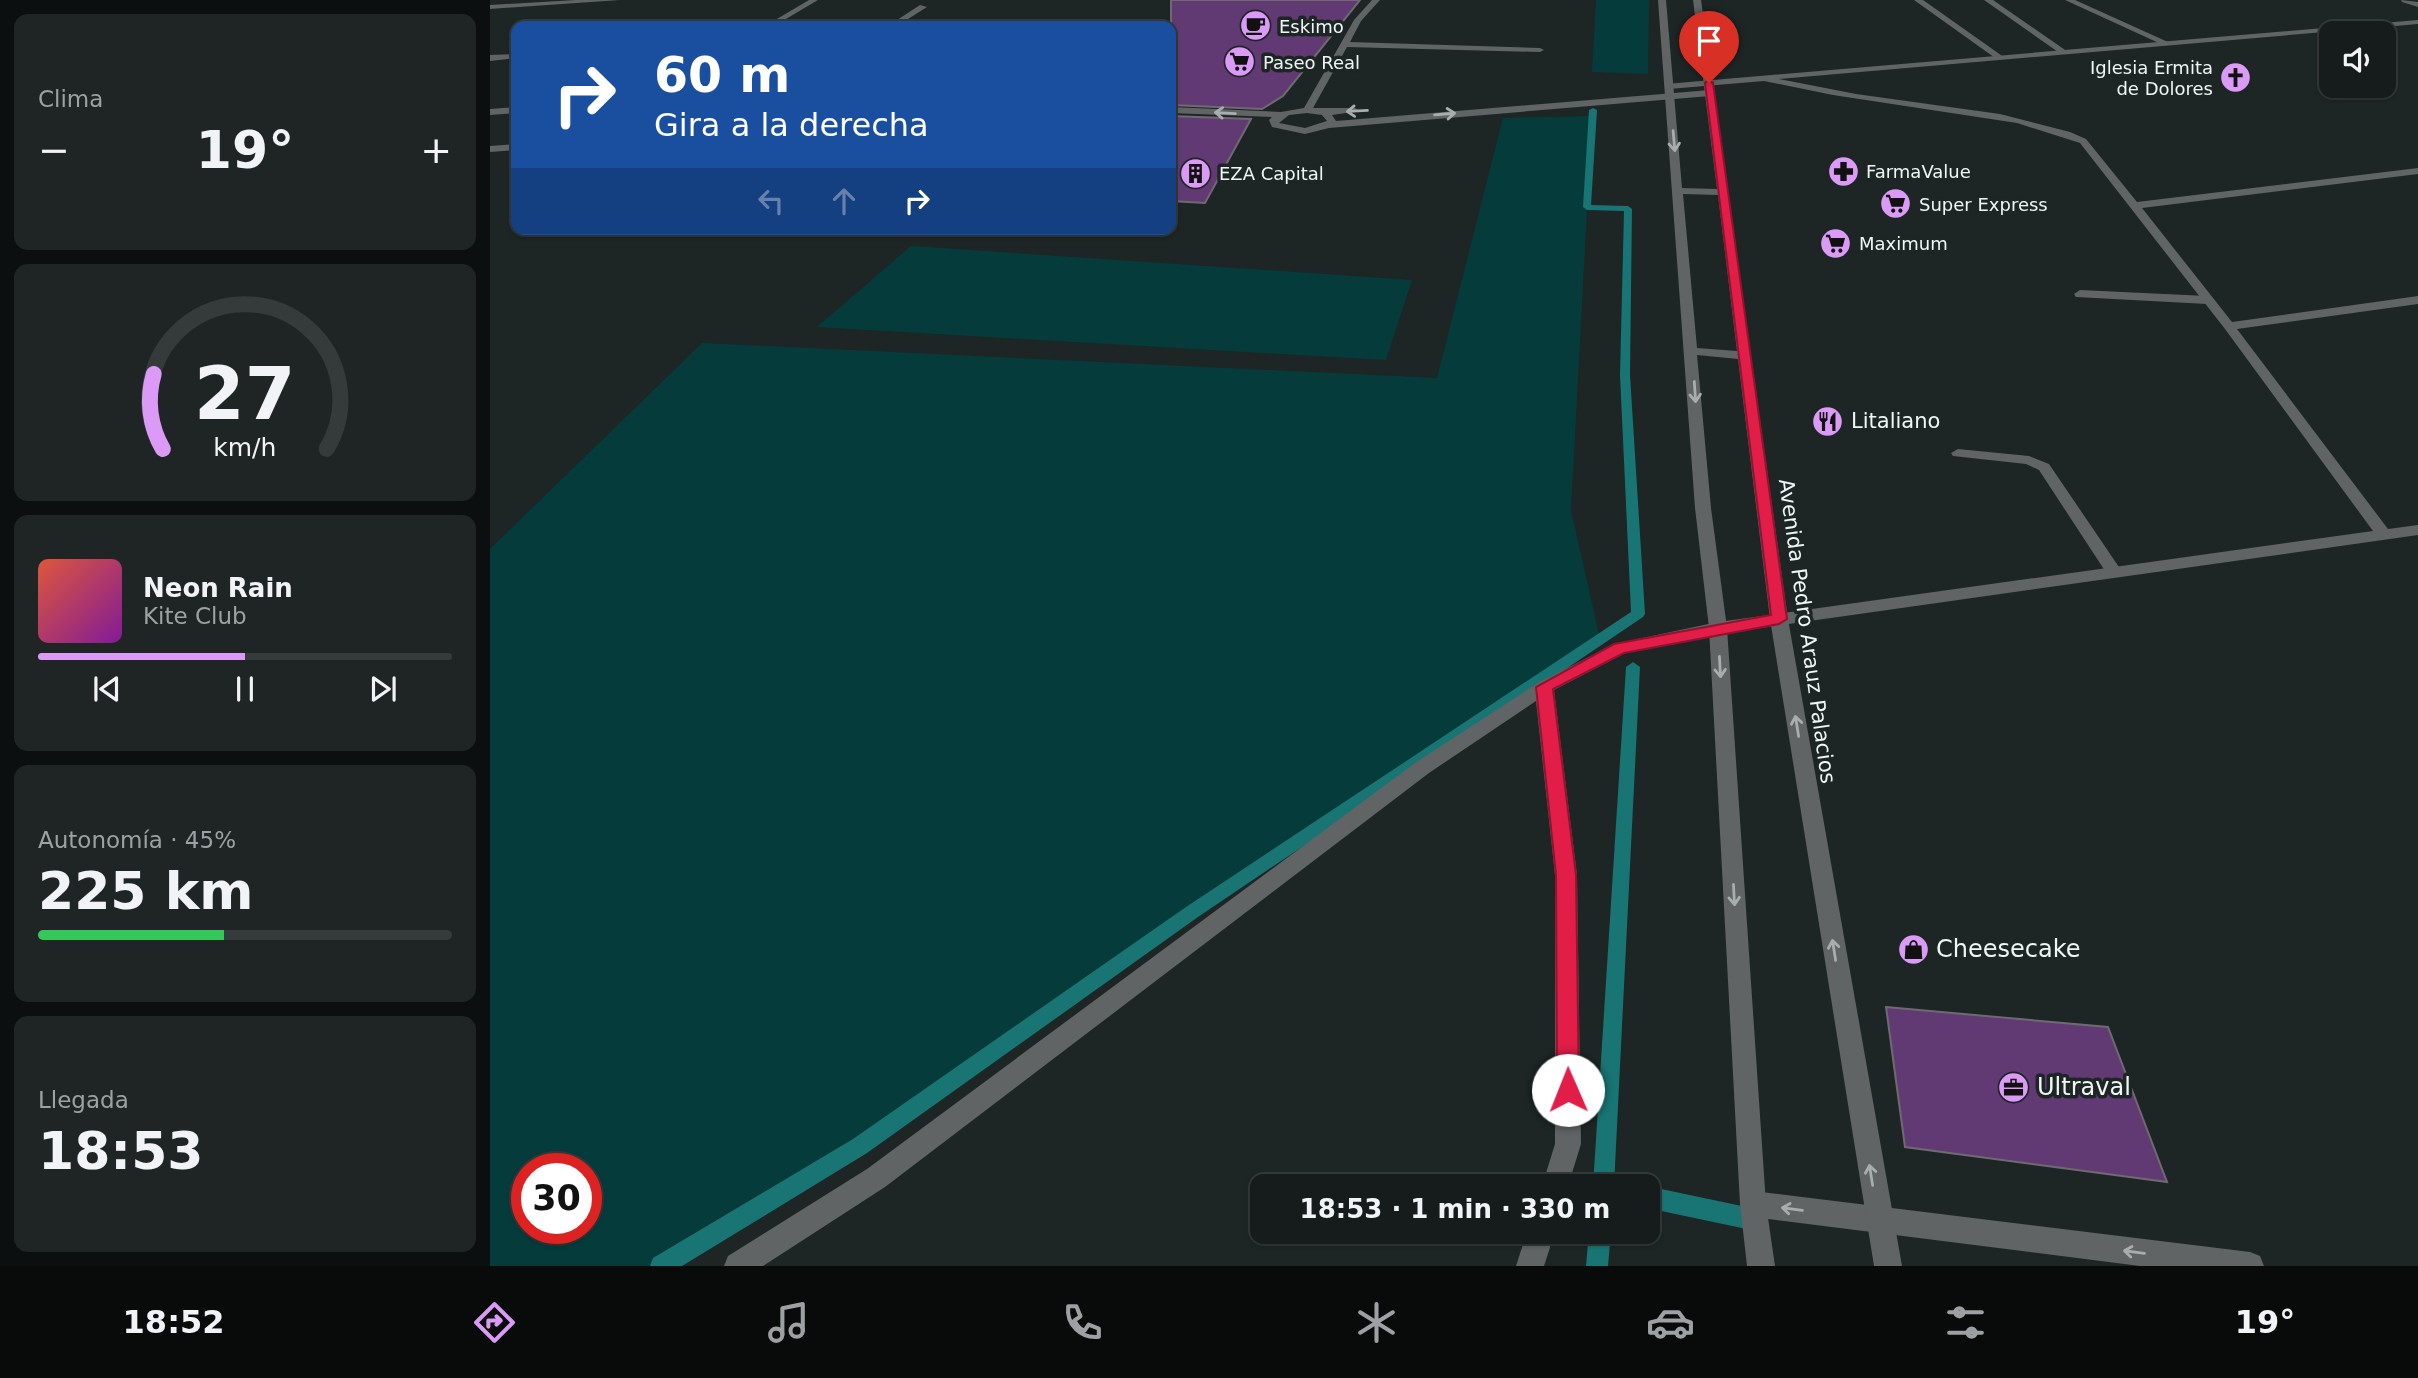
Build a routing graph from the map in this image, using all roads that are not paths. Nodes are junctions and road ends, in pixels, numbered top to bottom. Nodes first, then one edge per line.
1 (616, 0) edge
2 (814, 0) edge
3 (1377, 0) edge
4 (1662, 0) edge
5 (1697, 0) edge
6 (1918, 0) edge
7 (1988, 0) edge
8 (2069, 0) edge
9 (2405, 0) edge
10 (2418, 5) edge
11 (490, 7) edge
12 (923, 7) dead end
13 (778, 21) edge
14 (900, 21) edge
15 (2418, 22) edge
16 (2164, 42) junction
17 (1344, 44) junction
18 (1540, 50) dead end
19 (2064, 52) junction
20 (511, 56) edge
21 (490, 58) edge
22 (2001, 58) junction
23 (1764, 78) junction
24 (1647, 87) dead end
25 (1710, 88) junction
26 (1669, 91) junction
27 (1438, 104) dead end
28 (511, 110) edge
29 (1176, 110) edge
30 (1307, 110) junction
31 (490, 112) edge
32 (1203, 112) junction
33 (1325, 113) junction
34 (1278, 120) junction
35 (1176, 121) edge
36 (1195, 122) junction
37 (1328, 125) junction
38 (511, 147) edge
39 (490, 149) edge
40 (2418, 171) edge
41 (1678, 191) junction
42 (1721, 192) junction
43 (2134, 206) junction
44 (2080, 294) dead end
45 (2207, 300) junction
46 (2418, 300) edge
47 (2229, 326) junction
48 (1692, 351) junction
49 (1746, 356) junction
50 (1958, 453) dead end
51 (2418, 530) edge
52 (2384, 535) junction
53 (2115, 573) junction
54 (1779, 619) junction
55 (1718, 628) junction
56 (1544, 687) junction
57 (1559, 1174) edge
58 (1753, 1204) junction
59 (1879, 1222) junction
60 (1537, 1244) edge
61 (738, 1266) edge
62 (1530, 1266) edge
63 (1761, 1266) edge
64 (1888, 1266) edge
65 (2250, 1266) edge

1 - 11 street
2 - 13 street
3 - 17 street
4 - 26 street
5 - 25 street, Avenida Pedro Arauz Palacios
6 - 22 street
7 - 19 street
8 - 16 street
9 - 10 street
12 - 14 street
15 - 16 street
16 - 19 street
17 - 18 street
17 - 30 street
19 - 22 street
20 - 21 street
22 - 23 street
23 - 25 street
23 - 43 street
24 - 26 street
25 - 26 street
25 - 42 street, Avenida Pedro Arauz Palacios
37 -> 26 street
26 -> 41 street
27 -> 33 street
28 - 31 street
29 - 32 street
30 - 33 street
30 - 34 street
34 -> 32 street
32 - 36 street
33 - 37 street
34 - 36 street
34 - 37 street
35 - 36 street
38 - 39 street
40 - 43 street
41 - 42 street
41 - 48 street
42 - 49 street, Avenida Pedro Arauz Palacios
43 - 45 street
44 - 45 street
45 - 47 street
46 - 47 street
47 - 52 street
48 - 49 street
48 -> 55 street
49 - 54 street, Avenida Pedro Arauz Palacios
50 - 53 street
51 - 52 street
52 - 53 street
53 - 54 street
54 - 55 street
59 -> 54 street, Avenida Pedro Arauz Palacios
55 - 56 street
55 -> 58 street
56 - 57 street
56 - 61 street
59 -> 58 street
58 - 63 street
59 - 64 street, Avenida Pedro Arauz Palacios
65 -> 59 street
60 - 62 street

